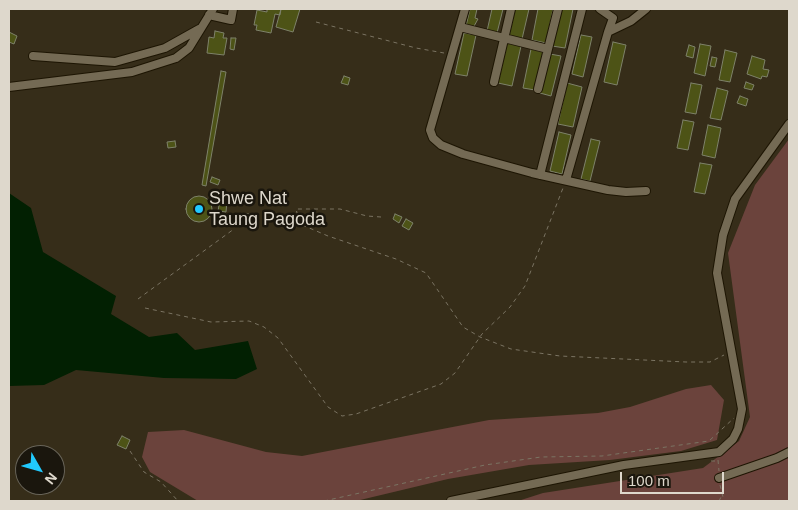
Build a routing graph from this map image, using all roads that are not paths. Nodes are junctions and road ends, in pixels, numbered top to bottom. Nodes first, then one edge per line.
1 (233, 9) edge
2 (465, 9) edge
3 (511, 9) edge
4 (558, 9) edge
5 (582, 9) edge
6 (600, 9) edge
7 (646, 9) edge
8 (211, 12) edge
9 (460, 27) junction
10 (200, 29) junction
11 (608, 32) junction
12 (504, 38) junction
13 (548, 49) junction
14 (33, 56) dead end
15 (494, 82) dead end
16 (9, 87) edge
17 (538, 89) dead end
18 (789, 124) edge
19 (540, 174) junction
20 (566, 180) junction
21 (646, 191) dead end
22 (789, 452) edge
23 (719, 478) dead end
24 (451, 501) edge

1 - 8 street
2 - 9 street
3 - 12 street
4 - 13 street
5 - 19 street
6 - 11 street
7 - 11 street
8 - 10 street
9 - 12 street
9 - 19 street
10 - 14 street
10 - 16 street
11 - 20 street
12 - 13 street
12 - 15 street
13 - 17 street
18 - 24 street
19 - 20 street
20 - 21 street
22 - 23 street

